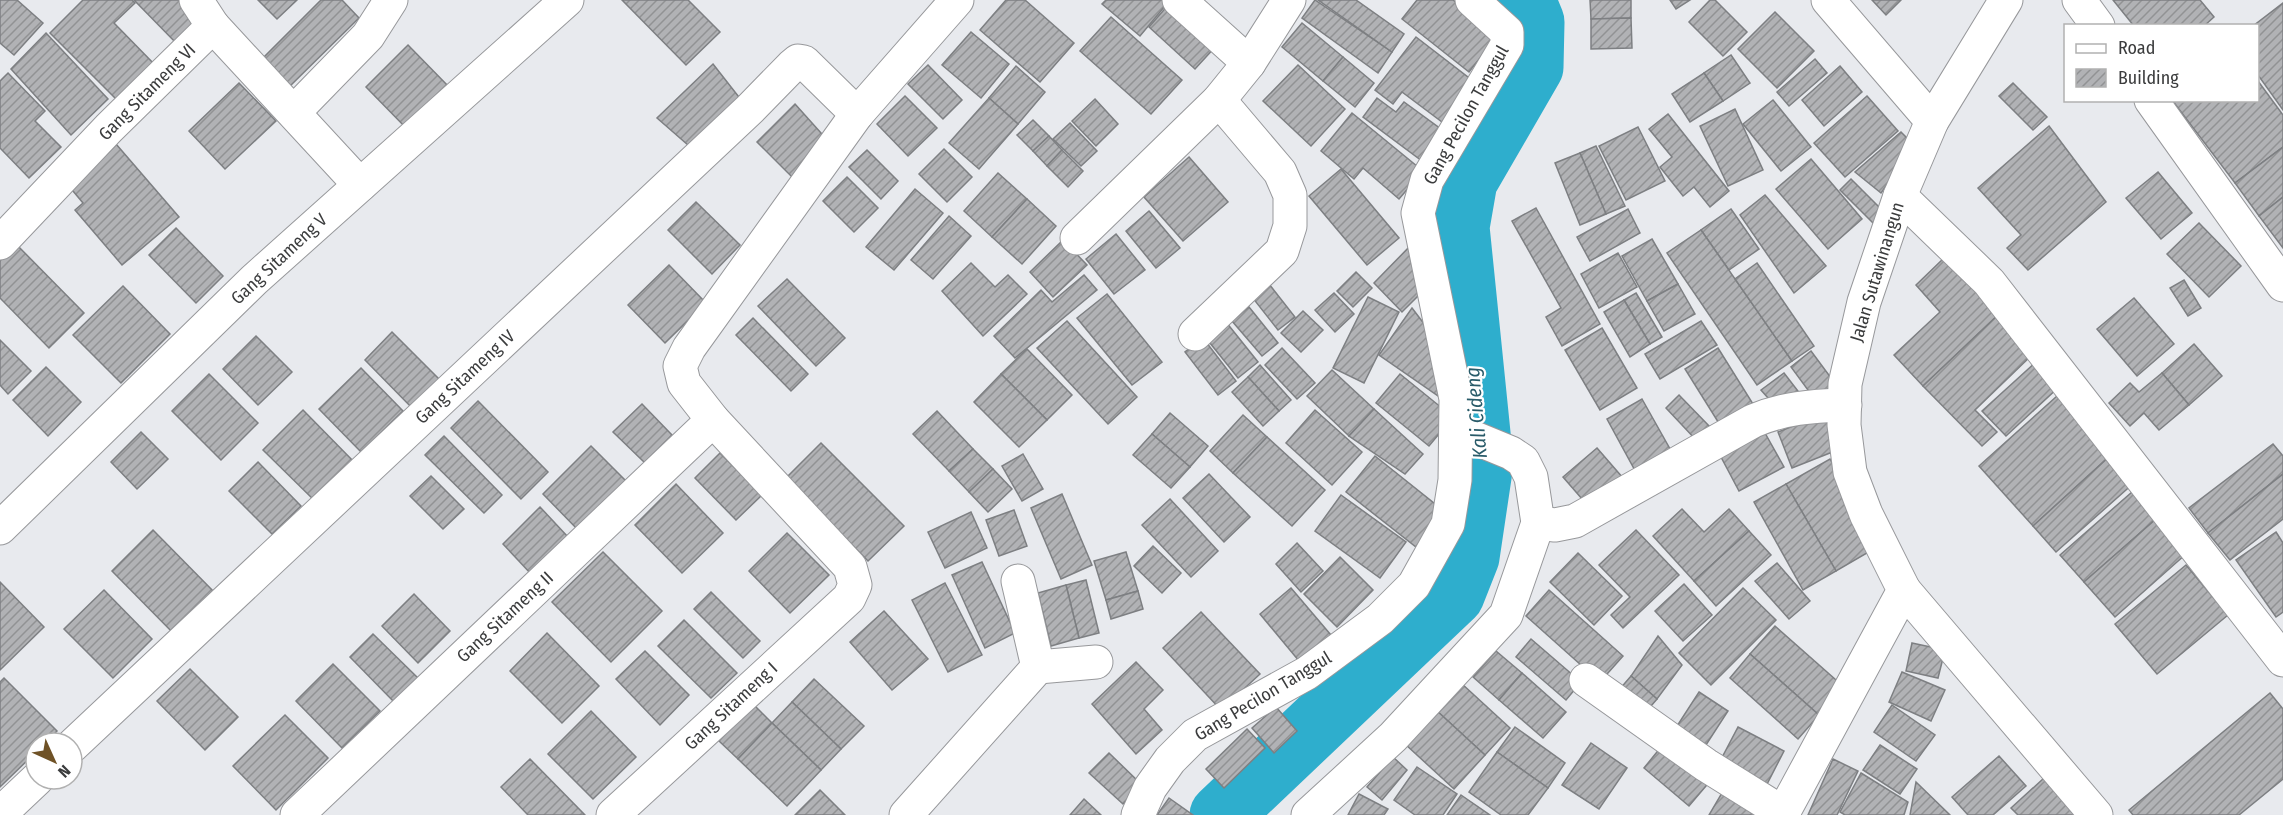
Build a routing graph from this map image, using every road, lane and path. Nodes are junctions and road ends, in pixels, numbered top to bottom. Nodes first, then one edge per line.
1 (391, 0) edge
2 (567, 0) edge
3 (957, 0) edge
4 (1179, 0) edge
5 (1289, 0) edge
6 (1472, 0) edge
7 (1828, 0) edge
8 (2006, 0) edge
9 (2079, 0) edge
10 (204, 13) edge
11 (2097, 24) edge
12 (1249, 63) junction
13 (1219, 100) junction
14 (2152, 102) edge
15 (294, 112) junction
16 (857, 114) junction
17 (1932, 121) junction
18 (360, 185) junction
19 (1900, 196) junction
20 (1077, 238) dead end
21 (0, 243) edge
22 (2283, 285) edge
23 (1195, 334) dead end
24 (1845, 405) junction
25 (714, 420) junction
26 (1467, 437) junction
27 (1538, 523) junction
28 (0, 528) edge
29 (1018, 581) dead end
30 (1904, 590) junction
31 (2283, 660) edge
32 (1096, 662) dead end
33 (1038, 667) junction
34 (1586, 680) dead end
35 (84, 735) edge
36 (24, 791) edge
37 (0, 814) edge
38 (1783, 814) edge
39 (297, 815) edge
40 (613, 815) edge
41 (906, 815) edge
42 (1138, 815) edge
43 (1308, 815) edge
44 (2096, 815) edge

1 - 15 street
2 - 18 street, Gang Sitameng V
3 - 16 street
4 - 12 street
5 - 12 street
6 - 26 street, Gang Pecilon Tanggul
7 - 17 street
8 - 17 street, Jalan Sutawinangun
9 - 11 street
10 - 15 street, Gang Sitameng VI
10 - 21 street, Gang Sitameng VI
12 - 13 street
13 - 20 street
13 - 23 street
14 - 22 street
15 - 18 street, Gang Sitameng VI
16 - 25 street
16 - 35 street, Gang Sitameng IV
17 - 19 street, Jalan Sutawinangun
18 - 28 street, Gang Sitameng V
19 - 24 street, Jalan Sutawinangun
19 - 31 street
24 - 27 street
24 - 30 street, Jalan Sutawinangun
25 - 39 street, Gang Sitameng II
25 - 40 street, Gang Sitameng I
26 - 27 street
26 - 42 street, Gang Pecilon Tanggul
27 - 43 street
29 - 33 street
30 - 38 street
30 - 44 street, Jalan Sutawinangun
32 - 33 street
33 - 41 street
34 - 38 street
36 - 37 street

